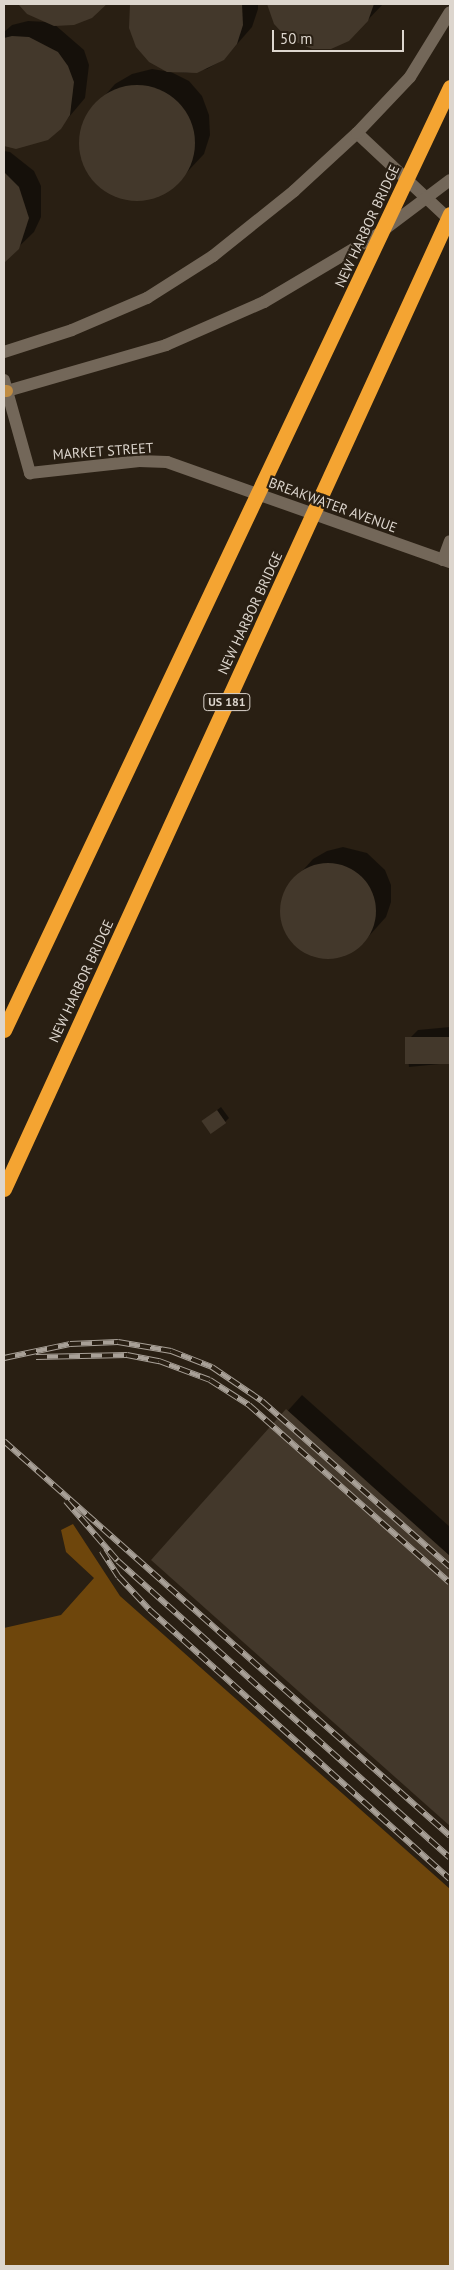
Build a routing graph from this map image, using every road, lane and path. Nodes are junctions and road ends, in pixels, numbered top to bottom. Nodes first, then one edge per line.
1 (450, 12) edge
2 (450, 87) edge
3 (357, 133) junction
4 (450, 180) edge
5 (426, 198) junction
6 (450, 214) edge
7 (450, 220) edge
8 (4, 352) edge
9 (5, 387) edge
10 (207, 475) joint
11 (450, 541) edge
12 (447, 561) edge
13 (4, 1030) edge
14 (4, 1189) edge

1 - 3 street
2 - 13 highway, NEW HARBOR BRIDGE
3 - 5 street
3 - 8 street
4 - 5 street
5 - 7 street
5 - 9 street
6 - 14 highway, NEW HARBOR BRIDGE / US 181
9 - 10 street, MARKET STREET
10 - 12 street, BREAKWATER AVENUE
11 - 12 street

